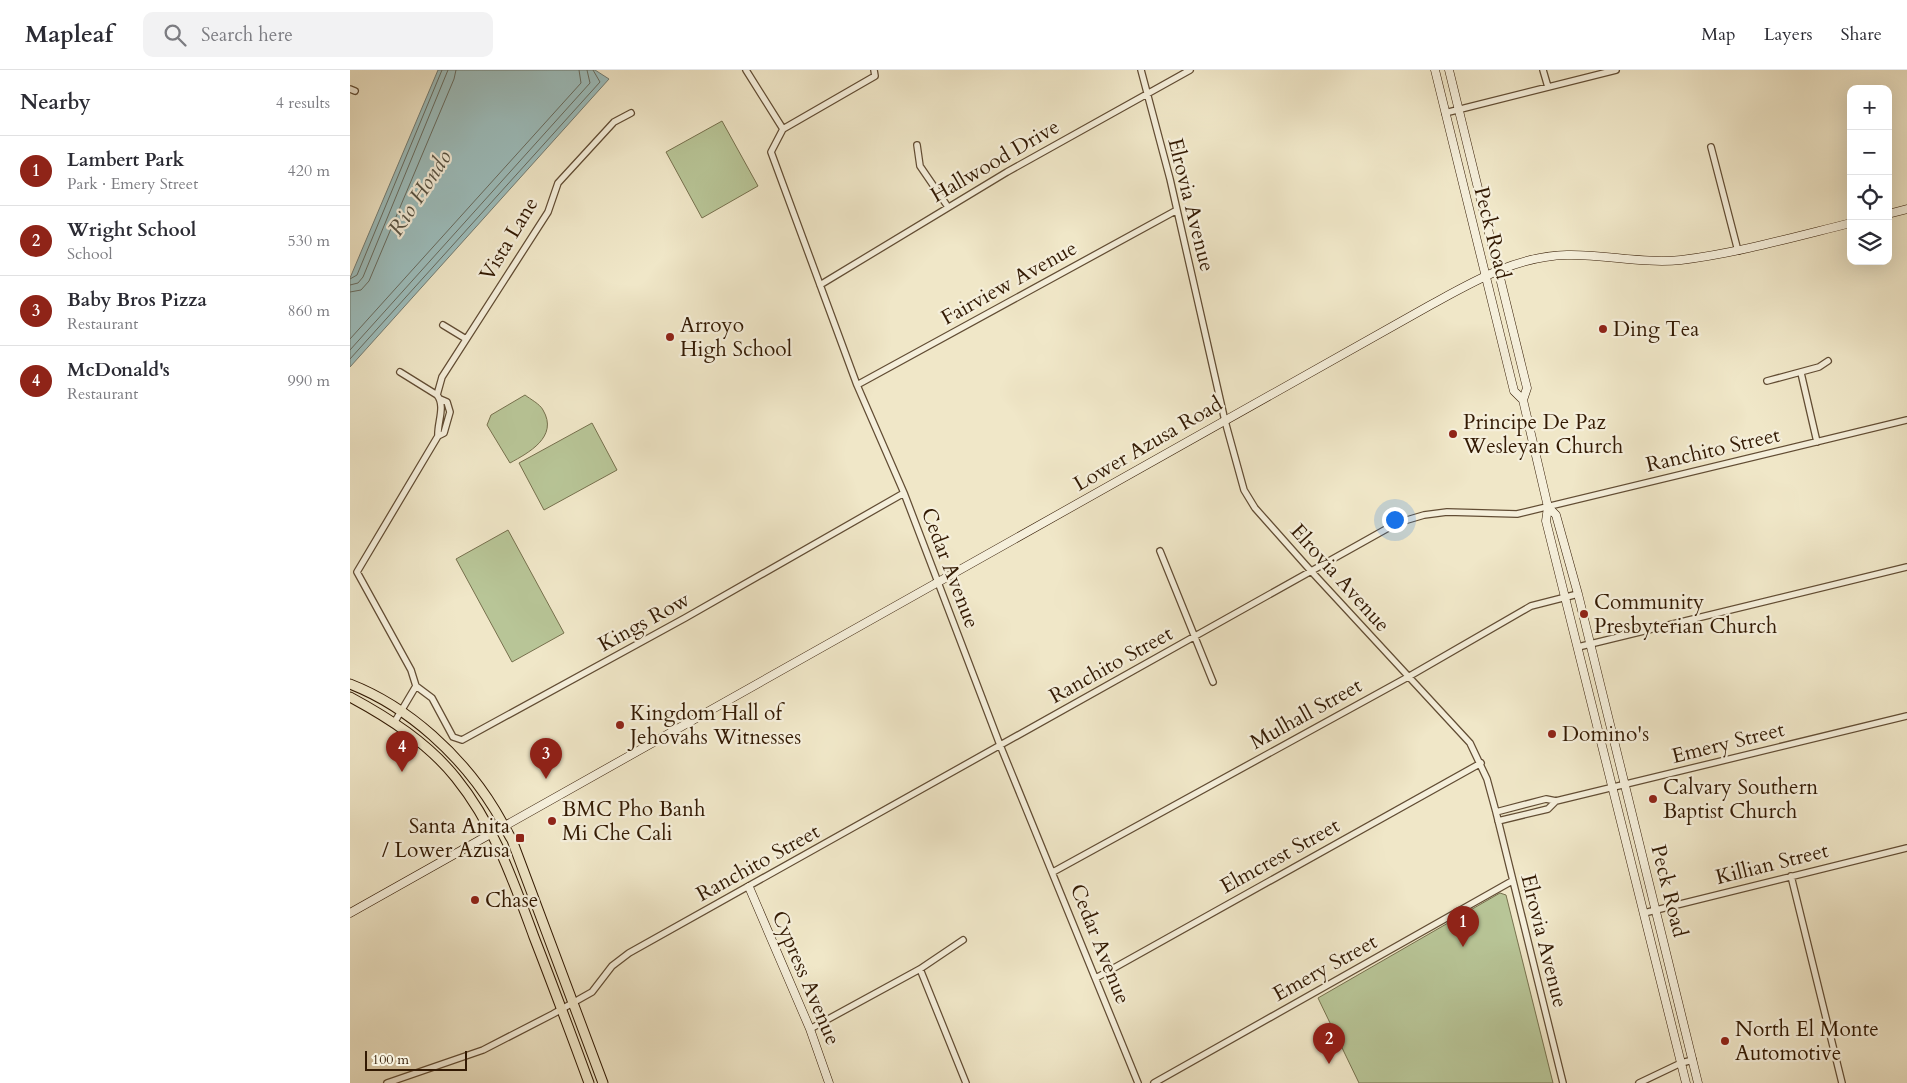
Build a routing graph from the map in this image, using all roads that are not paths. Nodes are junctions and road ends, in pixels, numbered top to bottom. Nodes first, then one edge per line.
1 (746, 70) edge
2 (874, 70) edge
3 (1141, 70) edge
4 (1190, 70) edge
5 (1435, 70) edge
6 (1449, 70) edge
7 (1543, 70) edge
8 (1616, 70) edge
9 (1548, 86) junction
10 (1146, 94) junction
11 (1459, 109) junction
12 (1445, 113) junction
13 (631, 114) dead end
14 (783, 129) junction
15 (917, 145) dead end
16 (1711, 147) dead end
17 (948, 208) junction
18 (1177, 210) junction
19 (1907, 210) edge
20 (1892, 213) edge
21 (1847, 224) edge
22 (1738, 251) junction
23 (1497, 270) junction
24 (1485, 276) junction
25 (820, 285) junction
26 (443, 325) dead end
27 (466, 339) junction
28 (1828, 361) dead end
29 (400, 372) dead end
30 (1801, 373) junction
31 (1767, 380) dead end
32 (858, 385) junction
33 (439, 397) junction
34 (1524, 400) junction
35 (1907, 420) edge
36 (1225, 421) junction
37 (1817, 442) junction
38 (904, 494) junction
39 (1548, 507) junction
40 (1160, 551) dead end
41 (1907, 567) edge
42 (1311, 571) junction
43 (939, 583) junction
44 (1578, 594) junction
45 (1566, 597) junction
46 (1195, 637) junction
47 (1590, 644) junction
48 (1578, 647) junction
49 (1408, 677) junction
50 (1213, 682) dead end
51 (350, 684) edge
52 (416, 686) junction
53 (350, 698) edge
54 (402, 712) junction
55 (1907, 716) edge
56 (394, 723) junction
57 (1000, 745) junction
58 (1481, 763) junction
59 (1624, 784) junction
60 (1612, 787) junction
61 (1556, 801) junction
62 (1496, 812) junction
63 (1498, 821) junction
64 (504, 827) junction
65 (493, 832) junction
66 (1907, 848) edge
67 (1054, 872) junction
68 (1791, 876) junction
69 (1512, 881) junction
70 (749, 888) junction
71 (1656, 910) junction
72 (350, 913) edge
73 (1644, 913) junction
74 (963, 940) dead end
75 (920, 968) junction
76 (1096, 978) junction
77 (572, 1003) junction
78 (562, 1010) junction
79 (810, 1029) junction
80 (1693, 1060) junction
81 (1681, 1063) junction
82 (387, 1083) edge
83 (590, 1083) edge
84 (603, 1083) edge
85 (830, 1083) edge
86 (966, 1083) edge
87 (1138, 1083) edge
88 (1154, 1083) edge
89 (1562, 1083) edge
90 (1639, 1083) edge
91 (1686, 1083) edge
92 (1698, 1083) edge
93 (1842, 1083) edge

1 - 14 street
2 - 14 street
3 - 10 street, Elrovia Avenue
4 - 10 street, Hallwood Drive
5 - 12 main road, Peck Road
6 - 11 main road, Peck Road
7 - 9 street
8 - 9 street
9 - 11 street
10 - 17 street, Hallwood Drive
10 - 18 street, Elrovia Avenue
11 - 12 street
11 - 23 main road, Peck Road
12 - 24 main road, Peck Road
13 - 27 street, Vista Lane
14 - 25 street, Cedar Avenue
15 - 17 street
16 - 22 street
17 - 25 street, Hallwood Drive
18 - 32 street, Fairview Avenue
18 - 36 street, Elrovia Avenue
19 - 20 main road
21 - 22 main road, Lower Azusa Road
22 - 23 main road, Lower Azusa Road
23 - 24 main road, Lower Azusa Road
23 - 34 main road, Peck Road
24 - 34 main road, Peck Road
24 - 36 main road, Lower Azusa Road
25 - 32 street, Cedar Avenue
26 - 27 street
27 - 33 street, Vista Lane
28 - 30 street
29 - 33 street
30 - 31 street
30 - 37 street
32 - 38 street, Cedar Avenue
33 - 52 street, Kings Row
34 - 39 main road, Peck Road
35 - 37 street, Ranchito Street
36 - 42 street, Elrovia Avenue
36 - 43 main road, Lower Azusa Road
37 - 39 street, Ranchito Street
38 - 43 street, Cedar Avenue
38 - 52 street, Kings Row
39 - 42 street, Ranchito Street
39 - 44 main road, Peck Road
39 - 45 main road, Peck Road
40 - 46 street
41 - 47 street
42 - 46 street, Ranchito Street
42 - 49 street, Elrovia Avenue
43 - 57 street, Cedar Avenue
43 - 64 main road, Lower Azusa Road
44 - 45 street, Mulhall Street
44 - 47 main road, Peck Road
45 - 48 main road, Peck Road
45 - 49 street, Mulhall Street
46 - 50 street
46 - 57 street, Ranchito Street
47 - 48 street
47 - 59 main road, Peck Road
48 - 60 main road, Peck Road
49 - 58 street, Elrovia Avenue
49 - 67 street, Mulhall Street
51 - 54 main road
52 - 54 street
53 - 56 main road
54 - 56 street
54 - 64 main road
55 - 59 street, Emery Street
56 - 65 main road
57 - 67 street, Cedar Avenue
57 - 70 street, Ranchito Street
58 - 62 street, Elrovia Avenue
58 - 76 street, Elmcrest Street
59 - 60 street, Emery Street
59 - 71 main road, Peck Road
60 - 61 street, Emery Street
60 - 73 main road, Peck Road
61 - 62 street, Emery Street
61 - 63 street, Emery Street
62 - 63 street, Elrovia Avenue
63 - 69 street, Elrovia Avenue
64 - 65 main road, Lower Azusa Road
64 - 77 main road
65 - 72 main road
65 - 78 main road
66 - 68 street, Killian Street
67 - 76 street, Cedar Avenue
68 - 71 street, Killian Street
68 - 93 street
69 - 88 street, Emery Street
69 - 89 street, Elrovia Avenue
70 - 77 street, Ranchito Street
70 - 79 main road, Cypress Avenue
71 - 73 street, Killian Street
71 - 80 main road, Peck Road
73 - 81 main road, Peck Road
74 - 75 street
75 - 79 street
75 - 86 street
76 - 87 street, Cedar Avenue
77 - 78 street, Ranchito Street
77 - 84 main road
78 - 82 street, Ranchito Street
78 - 83 main road
79 - 85 main road, Cypress Avenue
80 - 81 street
80 - 92 main road, Peck Road
81 - 90 street
81 - 91 main road, Peck Road

